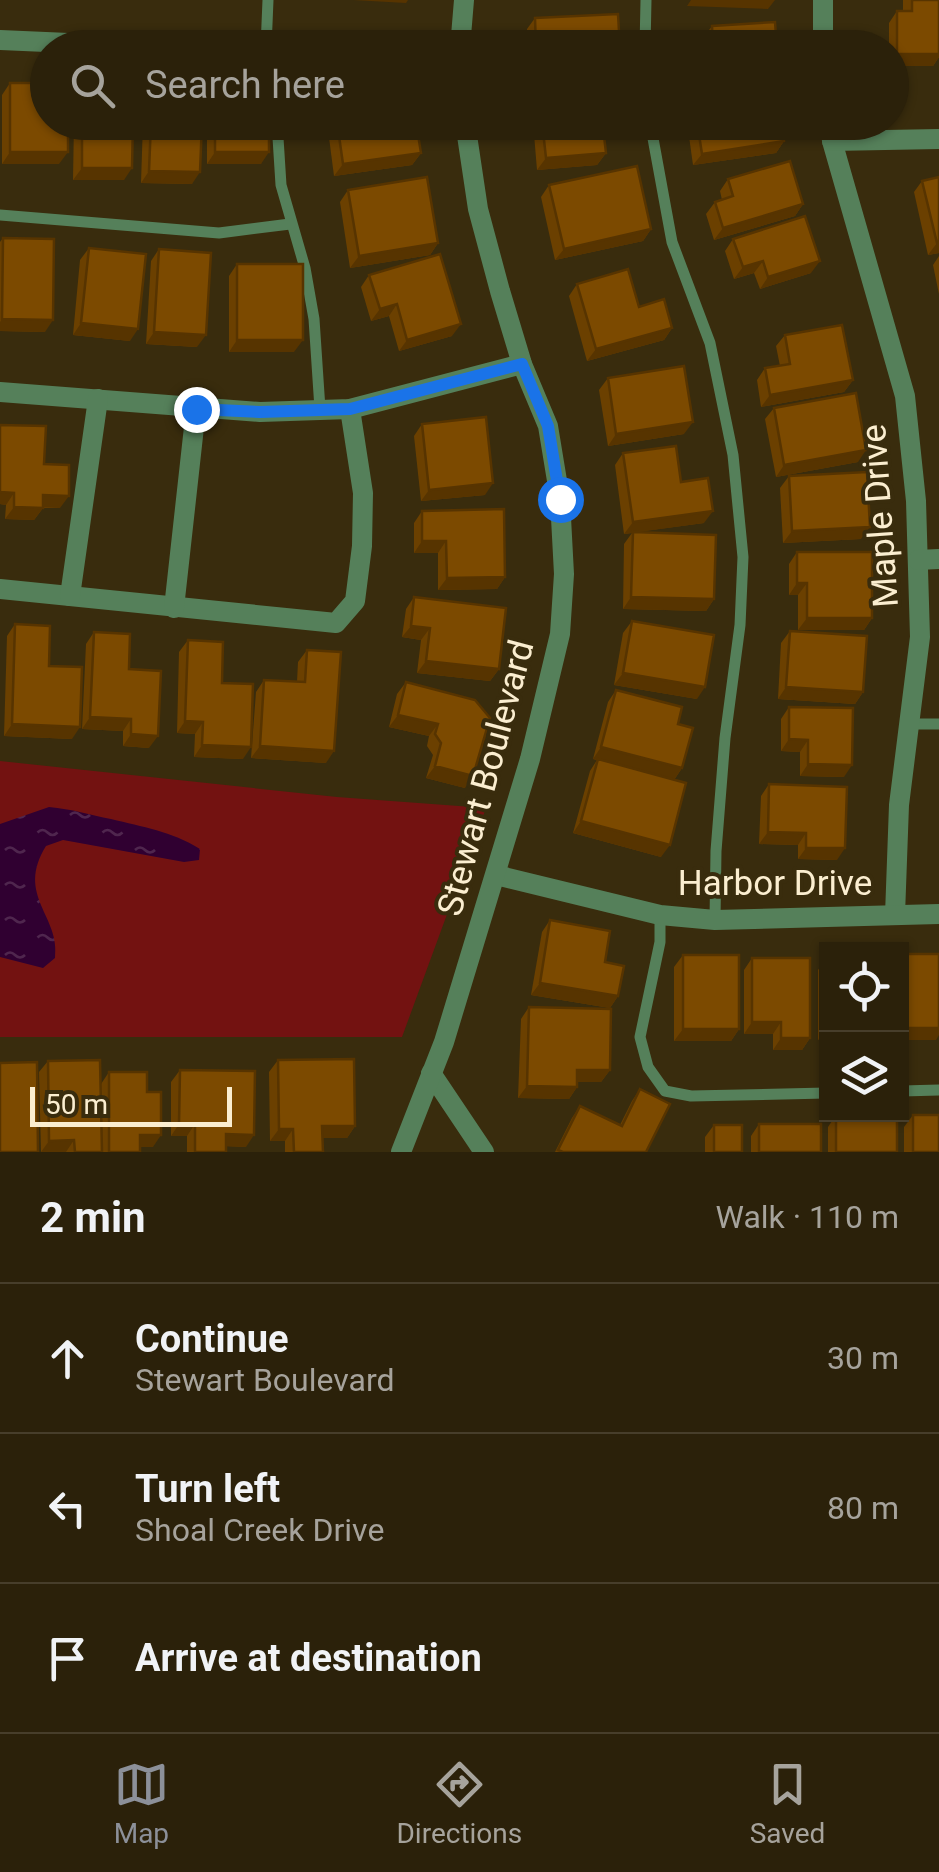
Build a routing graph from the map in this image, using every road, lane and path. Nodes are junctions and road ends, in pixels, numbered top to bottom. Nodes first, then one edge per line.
1 (268, 0) edge
2 (464, 0) edge
3 (646, 0) edge
4 (823, 0) edge
5 (267, 30) edge
6 (462, 30) edge
7 (645, 30) edge
8 (824, 30) edge
9 (0, 40) edge
10 (30, 41) edge
11 (909, 137) edge
12 (939, 139) edge
13 (278, 140) edge
14 (468, 140) edge
15 (653, 140) edge
16 (833, 140) edge
17 (0, 215) edge
18 (290, 224) junction
19 (522, 364) junction
20 (0, 392) edge
21 (98, 399) junction
22 (196, 409) junction
23 (320, 409) junction
24 (350, 409) junction
25 (929, 559) edge
26 (0, 589) edge
27 (70, 596) junction
28 (174, 608) junction
29 (909, 724) junction
30 (939, 724) edge
31 (496, 875) junction
32 (939, 914) edge
33 (660, 915) junction
34 (895, 915) junction
35 (715, 920) junction
36 (431, 1073) junction
37 (939, 1090) edge
38 (909, 1091) edge
39 (819, 1093) edge
40 (401, 1152) edge
41 (484, 1152) edge

1 - 5 lane
2 - 6 street
3 - 7 lane
4 - 8 street
9 - 10 street
11 - 12 street
13 - 18 lane
14 - 19 street, Stewart Boulevard
15 - 35 lane
16 - 25 street, Maple Drive
17 - 18 lane
18 - 23 lane
19 - 24 street
19 - 31 street, Stewart Boulevard
20 - 21 street
21 - 22 street
21 - 27 street
22 - 23 street
22 - 28 street
23 - 24 street
24 - 28 street
25 - 29 street, Maple Drive
26 - 27 street
27 - 28 street
29 - 30 lane
29 - 34 street, Maple Drive
31 - 33 street, Harbor Drive
31 - 36 street, Stewart Boulevard
32 - 34 street, Harbor Drive
33 - 35 street, Harbor Drive
33 - 39 lane
34 - 35 street, Harbor Drive
36 - 40 street, Stewart Boulevard
36 - 41 street
37 - 38 lane

